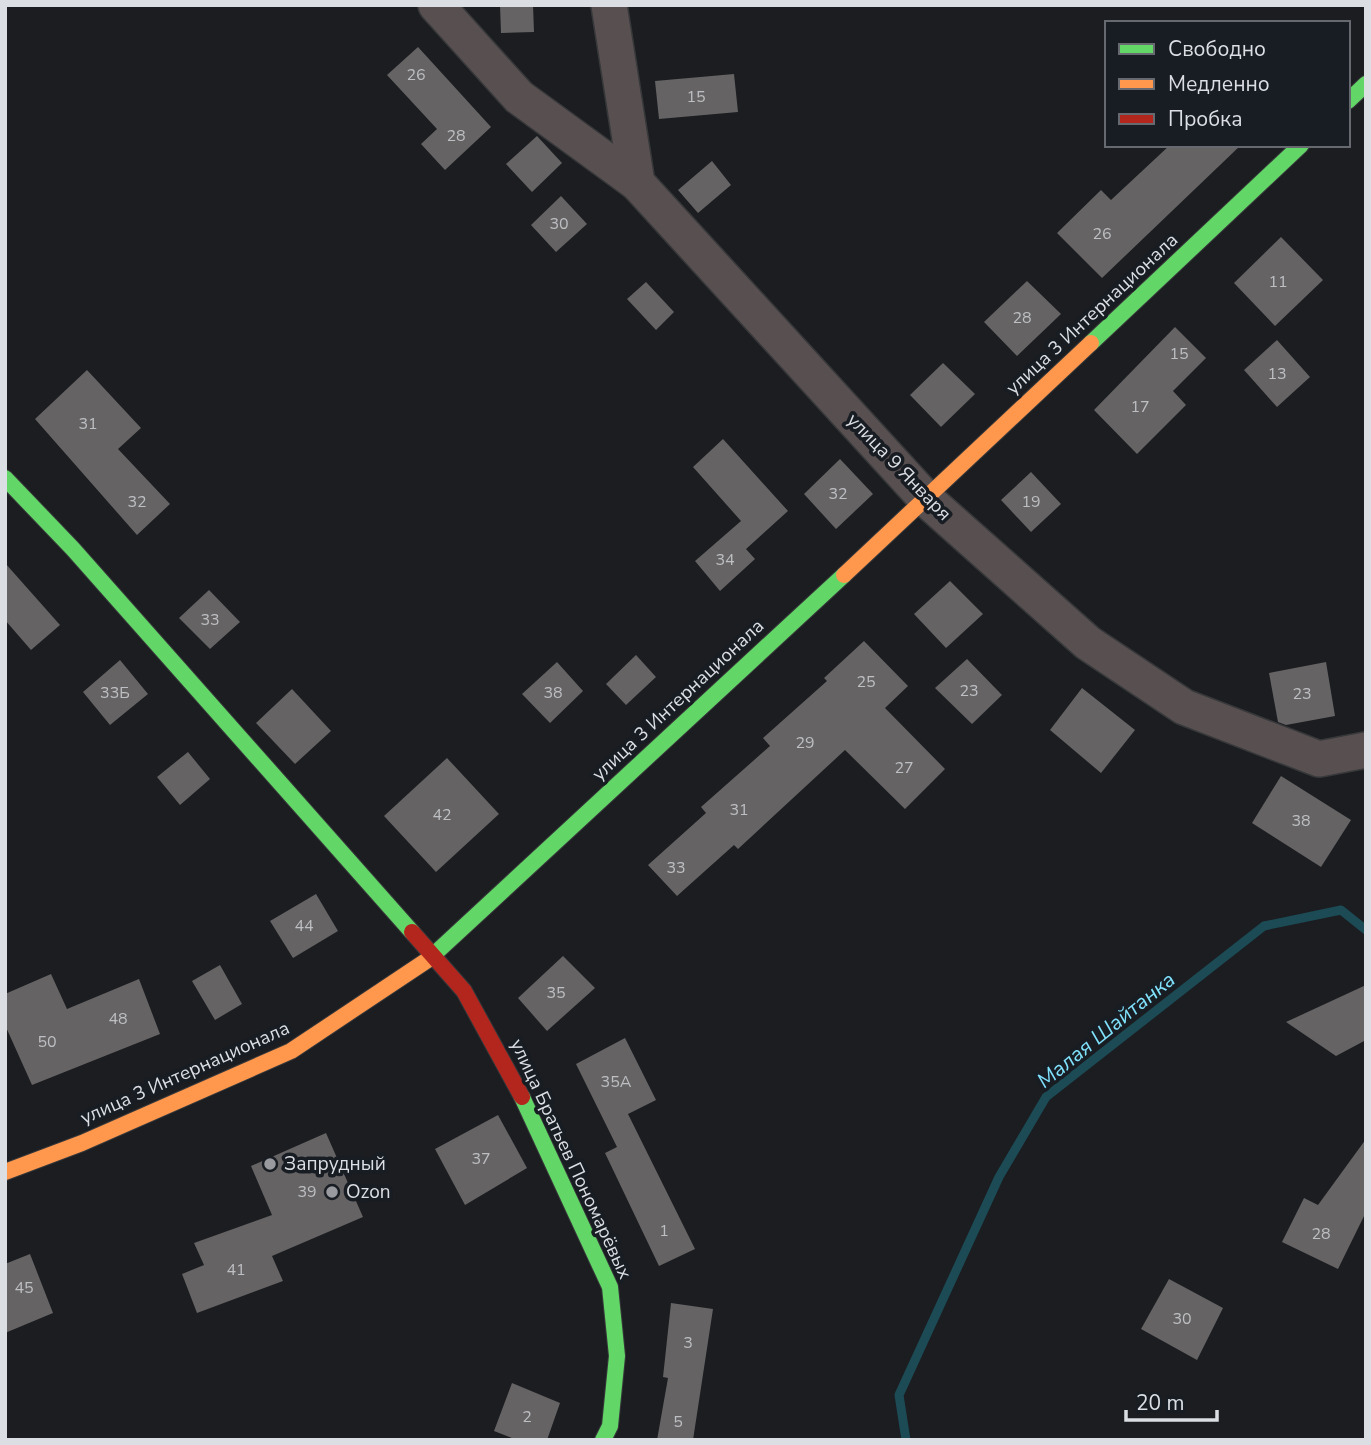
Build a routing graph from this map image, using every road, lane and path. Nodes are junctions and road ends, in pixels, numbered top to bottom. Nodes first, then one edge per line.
1 (436, 5) edge
2 (609, 5) edge
3 (1366, 84) edge
4 (1350, 99) edge
5 (1299, 147) edge
6 (637, 183) junction
7 (5, 478) edge
8 (926, 499) junction
9 (1366, 750) edge
10 (431, 957) junction
11 (5, 1172) edge
12 (603, 1440) edge

1 - 6 street, улица 9 Января
2 - 6 street
3 - 4 street
5 - 8 street, улица 3 Интернационала
6 - 8 street, улица 9 Января
7 - 10 street, улица Братьев Пономарёвых
8 - 9 street, улица 9 Января
8 - 10 street, улица 3 Интернационала
10 - 11 street, улица 3 Интернационала
10 - 12 street, улица Братьев Пономарёвых

